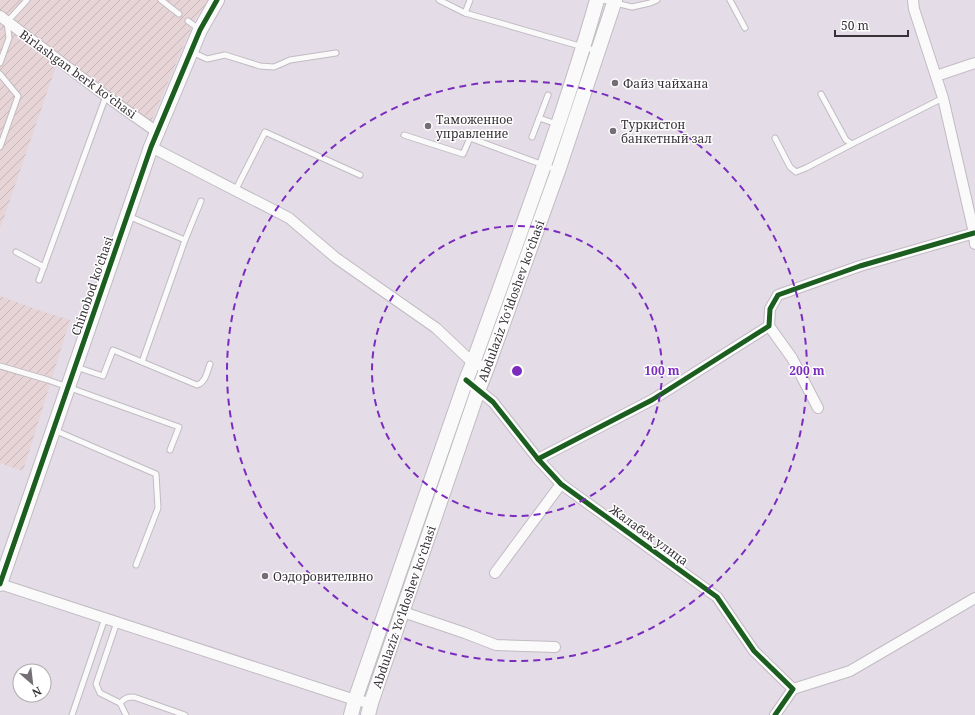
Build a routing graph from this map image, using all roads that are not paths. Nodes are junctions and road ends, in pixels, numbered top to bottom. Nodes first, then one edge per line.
1 (27, 0) edge
2 (161, 0) edge
3 (217, 0) edge
4 (439, 0) edge
5 (470, 0) edge
6 (597, 0) edge
7 (656, 0) edge
8 (730, 0) edge
9 (913, 0) edge
10 (611, 1) edge
11 (465, 13) junction
12 (179, 14) dead end
13 (4, 19) edge
14 (188, 21) dead end
15 (745, 28) dead end
16 (200, 30) junction
17 (0, 46) edge
18 (584, 47) junction
19 (5, 50) junction
20 (598, 51) junction
21 (191, 52) junction
22 (336, 53) dead end
23 (0, 63) edge
24 (975, 63) edge
25 (0, 74) edge
26 (936, 76) junction
27 (821, 94) dead end
28 (548, 95) dead end
29 (106, 96) junction
30 (943, 98) junction
31 (539, 118) junction
32 (558, 124) junction
33 (157, 132) junction
34 (404, 135) dead end
35 (532, 137) dead end
36 (776, 138) dead end
37 (852, 144) junction
38 (0, 147) edge
39 (151, 147) junction
40 (544, 166) junction
41 (558, 171) junction
42 (360, 175) dead end
43 (235, 190) junction
44 (201, 201) dead end
45 (127, 216) junction
46 (975, 238) edge
47 (185, 240) junction
48 (16, 252) dead end
49 (44, 267) junction
50 (39, 280) dead end
51 (769, 326) junction
52 (142, 362) junction
53 (473, 363) junction
54 (210, 364) dead end
55 (0, 366) edge
56 (75, 367) junction
57 (488, 368) junction
58 (466, 380) junction
59 (68, 388) junction
60 (478, 391) junction
61 (818, 408) dead end
62 (53, 430) junction
63 (170, 450) dead end
64 (538, 459) junction
65 (561, 484) junction
66 (136, 564) dead end
67 (495, 573) dead end
68 (0, 584) edge
69 (975, 598) edge
70 (403, 612) junction
71 (105, 618) junction
72 (117, 622) junction
73 (555, 647) dead end
74 (793, 689) junction
75 (356, 700) junction
76 (120, 703) junction
77 (370, 709) edge
78 (72, 715) edge
79 (126, 715) edge
80 (184, 715) edge
81 (351, 715) edge
82 (775, 715) edge

1 - 13 lane
2 - 12 lane
3 - 16 main road, Chinobod ko'chasi
4 - 11 lane
5 - 11 lane
6 - 18 main road, Abdulaziz Yoʻldoshev koʻchasi
7 - 10 lane
8 - 15 lane
9 - 26 street
10 - 20 main road, Abdulaziz Yoʻldoshev koʻchasi
11 - 18 lane
13 - 19 lane
13 - 29 street, Birlashgan berk koʻchasi
14 - 16 lane
16 - 21 main road, Chinobod ko'chasi
17 - 19 lane
18 - 20 lane
18 - 32 main road, Abdulaziz Yoʻldoshev koʻchasi
19 - 23 lane
20 - 41 main road, Abdulaziz Yoʻldoshev koʻchasi
21 - 22 lane
21 - 33 main road, Chinobod ko'chasi
24 - 26 street
25 - 38 lane
26 - 30 street
27 - 37 lane
28 - 31 lane
29 - 33 street, Birlashgan berk koʻchasi
29 - 49 lane
30 - 37 lane
30 - 46 street
31 - 32 lane
31 - 35 lane
32 - 40 main road, Abdulaziz Yoʻldoshev koʻchasi
33 - 39 main road, Chinobod ko'chasi
34 - 40 lane
36 - 37 lane
39 - 43 street
39 - 45 main road, Chinobod ko'chasi
40 - 41 lane
40 - 53 main road, Abdulaziz Yoʻldoshev koʻchasi
41 - 57 main road, Abdulaziz Yoʻldoshev koʻchasi
42 - 43 lane
43 - 53 street
44 - 47 lane
45 - 47 lane
45 - 56 main road, Chinobod ko'chasi
46 - 51 street
47 - 52 lane
48 - 49 lane
49 - 50 lane
51 - 61 street
51 - 64 street
52 - 54 lane
52 - 56 lane
53 - 57 street
53 - 58 main road, Abdulaziz Yoʻldoshev koʻchasi
55 - 59 lane
56 - 59 main road, Chinobod ko'chasi
57 - 60 main road, Abdulaziz Yoʻldoshev koʻchasi
58 - 60 street, Жалабек улица
58 - 75 main road, Abdulaziz Yoʻldoshev koʻchasi
59 - 62 main road, Chinobod ko'chasi
59 - 63 lane
60 - 64 street, Жалабек улица
60 - 70 main road, Abdulaziz Yoʻldoshev koʻchasi
62 - 66 lane
62 - 68 main road, Chinobod ko'chasi
64 - 65 street, Жалабек улица
65 - 67 street
65 - 74 street, Жалабек улица
68 - 71 street
69 - 74 street
70 - 73 street
70 - 77 main road, Abdulaziz Yoʻldoshev koʻchasi
71 - 72 street
71 - 78 lane
72 - 75 street
72 - 76 lane
74 - 82 street
75 - 77 street
75 - 81 main road, Abdulaziz Yoʻldoshev koʻchasi
76 - 79 lane
76 - 80 lane

